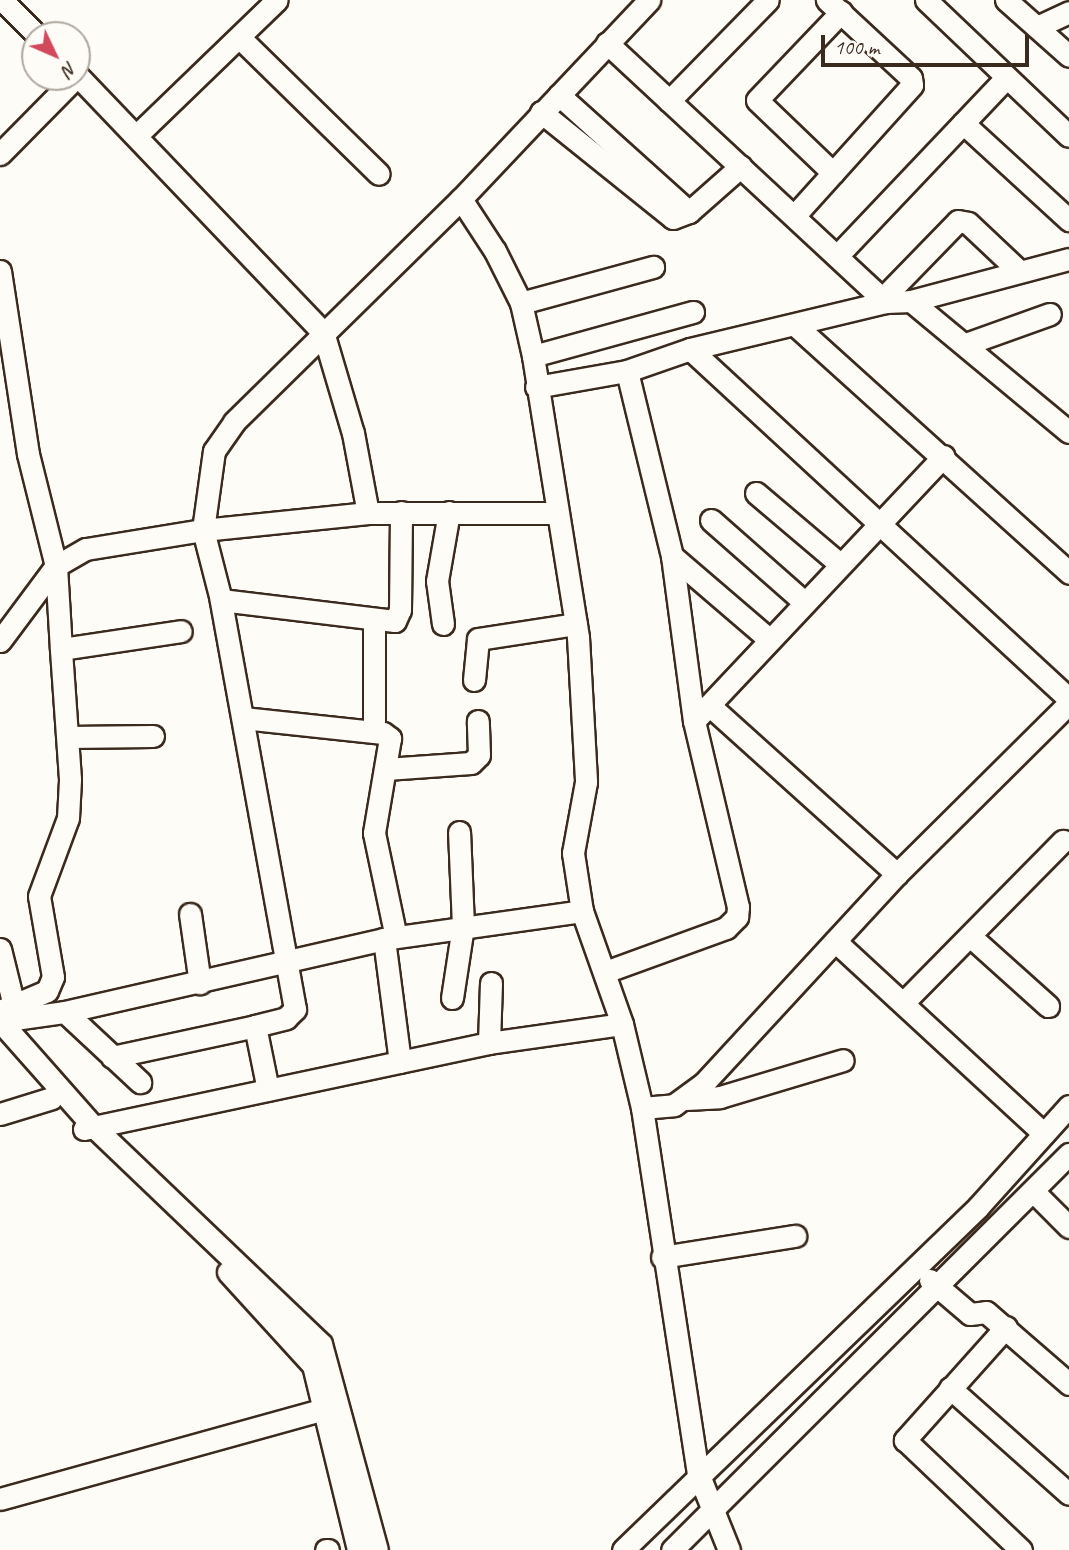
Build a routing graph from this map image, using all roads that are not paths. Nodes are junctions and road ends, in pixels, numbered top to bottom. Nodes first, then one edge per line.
1 (2, 0) edge
2 (277, 0) edge
3 (649, 0) edge
4 (768, 0) edge
5 (926, 0) edge
6 (1008, 1) edge
7 (834, 6) edge
8 (1069, 12) edge
9 (23, 21) edge
10 (1037, 27) junction
11 (240, 38) junction
12 (607, 43) junction
13 (1069, 56) edge
14 (1007, 77) junction
15 (91, 90) edge
16 (62, 91) edge
17 (559, 94) junction
18 (669, 101) junction
19 (541, 112) junction
20 (963, 123) junction
21 (137, 135) junction
22 (1069, 136) edge
23 (0, 154) edge
24 (741, 166) junction
25 (833, 173) junction
26 (379, 174) dead end
27 (461, 199) junction
28 (689, 212) junction
29 (795, 215) junction
30 (1069, 220) edge
31 (838, 255) junction
32 (1069, 259) edge
33 (653, 267) dead end
34 (0, 271) edge
35 (1019, 271) junction
36 (884, 300) junction
37 (911, 301) junction
38 (521, 303) junction
39 (693, 312) dead end
40 (1049, 314) dead end
41 (795, 326) junction
42 (323, 332) junction
43 (966, 344) junction
44 (690, 349) junction
45 (533, 355) junction
46 (627, 371) junction
47 (536, 387) junction
48 (1069, 432) edge
49 (944, 456) junction
50 (756, 493) dead end
51 (401, 512) junction
52 (450, 512) junction
53 (368, 513) junction
54 (557, 513) junction
55 (712, 520) dead end
56 (880, 524) junction
57 (203, 530) junction
58 (672, 556) junction
59 (841, 565) junction
60 (55, 566) junction
61 (1069, 573) edge
62 (38, 586) junction
63 (221, 600) junction
64 (805, 603) junction
65 (0, 618) edge
66 (374, 620) junction
67 (443, 624) dead end
68 (576, 624) junction
69 (181, 631) dead end
70 (770, 640) junction
71 (0, 641) edge
72 (61, 649) junction
73 (474, 680) dead end
74 (1069, 701) edge
75 (701, 713) junction
76 (243, 718) junction
77 (478, 721) dead end
78 (374, 732) junction
79 (153, 736) dead end
80 (68, 737) junction
81 (386, 769) junction
82 (459, 832) dead end
83 (1063, 841) dead end
84 (897, 874) junction
85 (582, 911) junction
86 (190, 914) dead end
87 (463, 926) junction
88 (970, 936) junction
89 (390, 938) junction
90 (835, 941) junction
91 (0, 949) edge
92 (288, 964) junction
93 (605, 972) junction
94 (200, 983) junction
95 (491, 983) dead end
96 (452, 998) dead end
97 (903, 1003) junction
98 (1048, 1006) dead end
99 (65, 1012) junction
100 (3, 1016) edge
101 (622, 1024) junction
102 (256, 1026) junction
103 (0, 1038) edge
104 (489, 1043) junction
105 (112, 1057) junction
106 (843, 1060) dead end
107 (400, 1062) junction
108 (140, 1082) dead end
109 (268, 1090) junction
110 (52, 1098) junction
111 (687, 1099) junction
112 (1069, 1106) edge
113 (642, 1108) junction
114 (0, 1114) edge
115 (88, 1128) junction
116 (1044, 1134) junction
117 (1069, 1154) edge
118 (1033, 1191) junction
119 (1069, 1227) edge
120 (795, 1236) dead end
121 (662, 1257) junction
122 (915, 1268) junction
123 (939, 1288) junction
124 (1006, 1327) junction
125 (303, 1336) junction
126 (1068, 1381) edge
127 (950, 1388) junction
128 (324, 1409) junction
129 (698, 1473) junction
130 (1069, 1494) edge
131 (0, 1499) edge
132 (711, 1510) junction
133 (358, 1550) edge
134 (377, 1550) edge
135 (623, 1550) edge
136 (672, 1550) edge
137 (729, 1550) edge
138 (1021, 1550) edge

1 - 9 street
2 - 11 street
3 - 12 street
4 - 18 street
5 - 14 street
6 - 10 street
7 - 25 street
7 - 25 street
8 - 10 street
10 - 13 street
11 - 21 street
11 - 26 street
12 - 17 street
12 - 18 street
14 - 20 street
14 - 22 street
15 - 21 street
16 - 23 street
17 - 19 street
17 - 28 street
18 - 24 street
19 - 27 street
19 - 28 street
20 - 30 street
20 - 31 street
21 - 42 street
24 - 28 street
24 - 29 street
25 - 29 street
27 - 38 street
27 - 42 street
29 - 31 street
31 - 36 street
32 - 35 street
33 - 38 street
34 - 60 street
35 - 36 street
35 - 37 street
36 - 37 street
36 - 41 street
37 - 43 street
38 - 45 street
39 - 45 street
40 - 43 street
41 - 44 street
41 - 49 street
42 - 53 street
42 - 57 street
43 - 48 street
44 - 46 street
44 - 56 street
45 - 47 street
46 - 47 street
46 - 58 street
47 - 54 street
49 - 56 street
49 - 61 street
50 - 59 street
51 - 52 street
51 - 53 street
51 - 66 street
52 - 54 street
52 - 67 street
53 - 57 street
54 - 68 street
55 - 64 street
56 - 59 street
56 - 74 street
57 - 60 street
57 - 63 street
58 - 70 street
58 - 75 street
59 - 64 street
60 - 62 street
60 - 72 street
62 - 65 street
62 - 71 street
63 - 66 street
63 - 76 street
64 - 70 street
66 - 78 street
68 - 73 street
68 - 85 street
69 - 72 street
70 - 75 street
72 - 80 street
74 - 84 street
75 - 84 street
75 - 93 street
76 - 78 street
76 - 92 street
77 - 81 street
78 - 81 street
79 - 80 street
80 - 100 street
81 - 89 street
82 - 87 street
83 - 88 street
84 - 90 street
85 - 87 street
85 - 93 street
86 - 94 street
87 - 89 street
87 - 96 street
88 - 97 street
88 - 98 street
89 - 92 street
89 - 107 street
90 - 97 street
90 - 111 street
91 - 100 street
92 - 94 street
92 - 102 street
93 - 101 street
94 - 99 street
95 - 104 street
97 - 116 street
99 - 100 street
99 - 105 street
100 - 115 street
101 - 104 street
101 - 113 street
102 - 105 street
102 - 109 street
103 - 110 street
104 - 107 street
105 - 108 street
106 - 111 street
107 - 109 street
109 - 115 street
110 - 114 street
110 - 115 street
111 - 113 street
112 - 116 street
113 - 121 street
115 - 125 street
116 - 122 street
117 - 118 street
118 - 119 street
118 - 123 street
120 - 121 street
121 - 129 street
122 - 123 street
122 - 129 street
123 - 124 street
123 - 132 street
124 - 126 street
124 - 127 street
125 - 128 street
125 - 134 street
127 - 130 street
127 - 138 street
128 - 131 street
128 - 133 street
129 - 132 street
129 - 135 street
132 - 136 street
132 - 137 street

